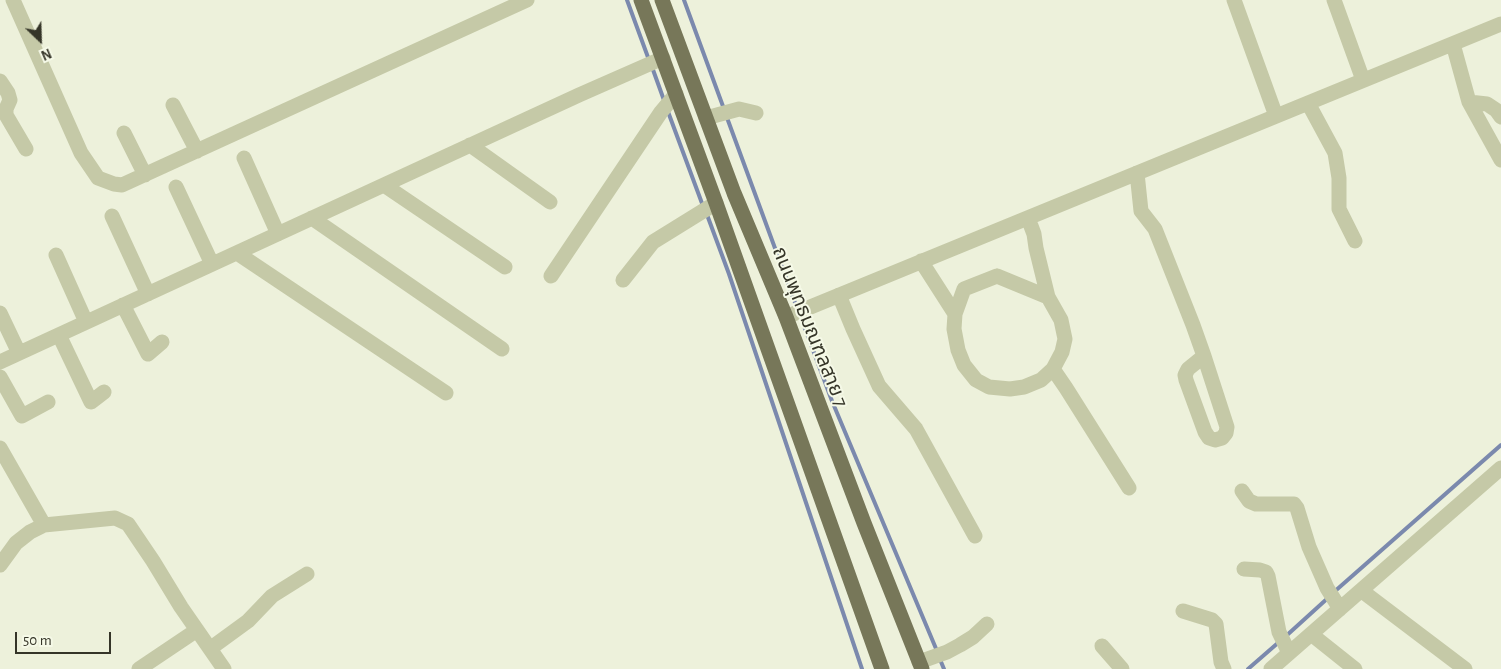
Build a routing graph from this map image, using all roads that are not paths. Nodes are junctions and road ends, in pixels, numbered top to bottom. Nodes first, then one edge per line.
1 (12, 0) edge
2 (525, 0) edge
3 (641, 0) edge
4 (662, 0) edge
5 (1234, 0) edge
6 (1334, 0) edge
7 (1501, 24) edge
8 (1453, 44) junction
9 (661, 59) junction
10 (1363, 80) junction
11 (0, 81) edge
12 (670, 101) junction
13 (1469, 102) junction
14 (1308, 103) junction
15 (173, 105) dead end
16 (756, 113) dead end
17 (713, 116) junction
18 (1276, 116) junction
19 (1501, 117) edge
20 (124, 134) dead end
21 (470, 145) junction
22 (26, 148) dead end
23 (197, 151) junction
24 (244, 158) dead end
25 (1501, 160) edge
26 (1137, 173) junction
27 (145, 175) junction
28 (384, 185) junction
29 (176, 187) dead end
30 (550, 202) dead end
31 (714, 204) junction
32 (112, 216) dead end
33 (312, 218) junction
34 (1028, 218) junction
35 (278, 234) junction
36 (1355, 241) dead end
37 (236, 253) junction
38 (56, 255) dead end
39 (921, 261) junction
40 (212, 264) junction
41 (505, 266) dead end
42 (551, 276) dead end
43 (623, 280) dead end
44 (148, 294) junction
45 (839, 295) junction
46 (1048, 297) junction
47 (123, 305) junction
48 (0, 313) edge
49 (794, 313) junction
50 (955, 314) junction
51 (86, 322) junction
52 (59, 335) junction
53 (162, 342) dead end
54 (502, 349) dead end
55 (19, 354) junction
56 (1204, 356) junction
57 (0, 362) edge
58 (1052, 369) junction
59 (0, 377) edge
60 (104, 392) dead end
61 (446, 393) dead end
62 (48, 402) dead end
63 (0, 448) edge
64 (1501, 468) edge
65 (1129, 488) dead end
66 (1242, 491) dead end
67 (44, 525) junction
68 (975, 536) dead end
69 (0, 565) edge
70 (1244, 570) dead end
71 (307, 574) dead end
72 (1362, 591) junction
73 (1338, 606) junction
74 (1183, 611) dead end
75 (987, 624) dead end
76 (197, 630) junction
77 (1311, 634) junction
78 (1284, 642) junction
79 (1102, 646) dead end
80 (211, 648) junction
81 (921, 666) edge
82 (139, 669) edge
83 (224, 669) edge
84 (882, 669) edge
85 (1122, 669) edge
86 (1224, 669) edge
87 (1271, 669) edge
88 (1355, 669) edge
89 (1465, 669) edge

1 - 27 street
2 - 23 street
3 - 9 main road
4 - 17 main road, ถนนพุทธมณฑลสาย 7
5 - 18 street
6 - 10 street
7 - 8 street
8 - 10 street
8 - 13 street
9 - 12 main road
9 - 21 street
10 - 14 street
11 - 22 street
12 - 31 main road
12 - 42 street
13 - 19 street
13 - 25 street
14 - 18 street
14 - 36 street
15 - 23 street
16 - 17 street
17 - 49 main road, ถนนพุทธมณฑลสาย 7
18 - 26 street
20 - 27 street
21 - 28 street
21 - 30 street
23 - 27 street
24 - 35 street
26 - 34 street
26 - 56 street
28 - 33 street
28 - 41 street
29 - 40 street
31 - 43 street
31 - 84 main road
32 - 44 street
33 - 35 street
33 - 54 street
34 - 39 street
34 - 46 street
35 - 37 street
37 - 40 street
37 - 61 street
38 - 51 street
39 - 45 street
39 - 50 street
40 - 44 street
44 - 47 street
45 - 49 street
45 - 68 street
46 - 50 street
46 - 58 street
47 - 51 street
47 - 53 street
48 - 55 street
49 - 81 main road, ถนนพุทธมณฑลสาย 7
50 - 58 street
51 - 52 street
52 - 55 street
52 - 60 street
55 - 57 street
56 - 56 street
58 - 65 street
59 - 62 street
63 - 67 street
64 - 72 street
66 - 73 street
67 - 69 street
67 - 76 street
70 - 78 street
71 - 80 street
72 - 73 street
72 - 89 street
73 - 77 street
74 - 86 street
75 - 81 street
76 - 80 street
76 - 82 street
77 - 78 street
77 - 88 street
78 - 87 street
79 - 85 street
80 - 83 street

